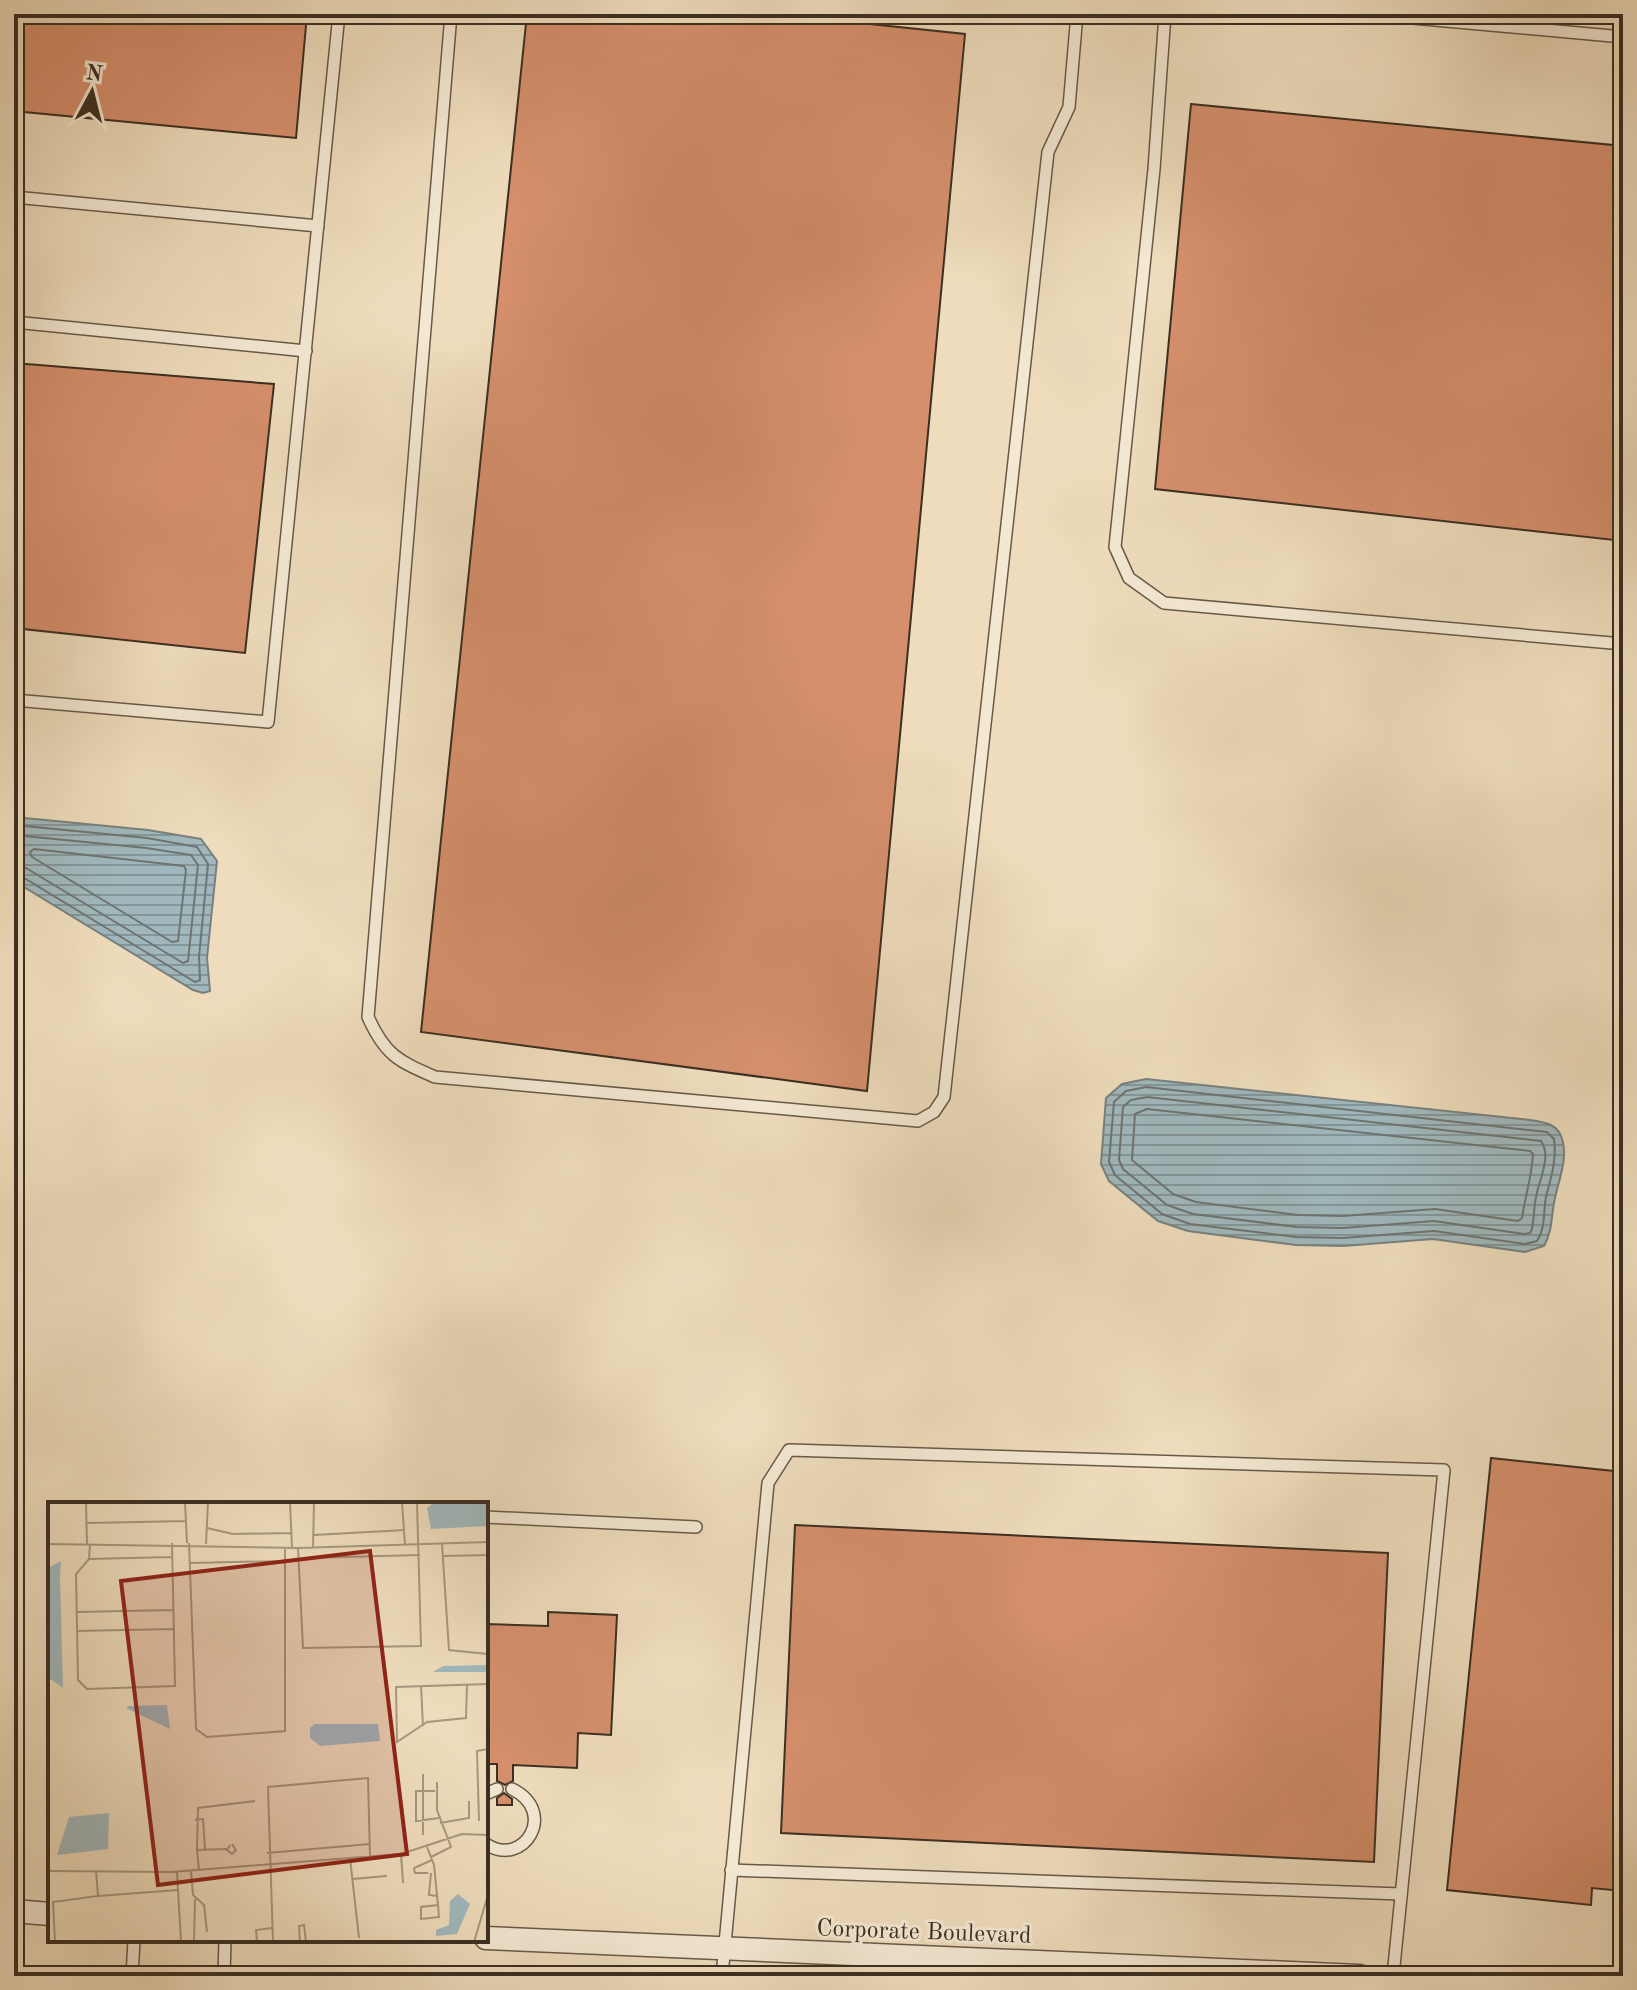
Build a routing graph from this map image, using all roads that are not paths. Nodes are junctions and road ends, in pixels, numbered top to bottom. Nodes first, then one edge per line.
1 (339, 14) edge
2 (451, 14) edge
3 (1077, 14) edge
4 (1165, 14) edge
5 (1368, 14) edge
6 (1623, 37) edge
7 (14, 197) edge
8 (318, 226) junction
9 (14, 322) edge
10 (306, 351) junction
11 (1623, 644) edge
12 (14, 700) edge
13 (488, 1517) edge
14 (696, 1527) dead end
15 (512, 1789) dead end
16 (488, 1845) edge
17 (731, 1870) junction
18 (1401, 1894) junction
19 (14, 1911) edge
20 (48, 1914) edge
21 (488, 1938) edge
22 (134, 1942) edge
23 (225, 1942) edge
24 (723, 1948) junction
25 (1261, 1974) edge
26 (132, 1976) edge
27 (224, 1976) edge
28 (722, 1976) edge
29 (1359, 1976) edge
30 (1393, 1976) edge

1 - 8 lane
2 - 3 lane
4 - 11 lane
5 - 6 lane
7 - 8 lane
8 - 10 lane
9 - 10 lane
10 - 12 lane
13 - 14 lane
15 - 16 lane
17 - 18 lane
17 - 18 lane
17 - 24 lane
18 - 30 lane
19 - 20 street
21 - 24 street, Corporate Boulevard
22 - 26 lane
23 - 27 lane
24 - 25 street, Corporate Boulevard
24 - 28 lane
25 - 29 street, Corporate Boulevard

